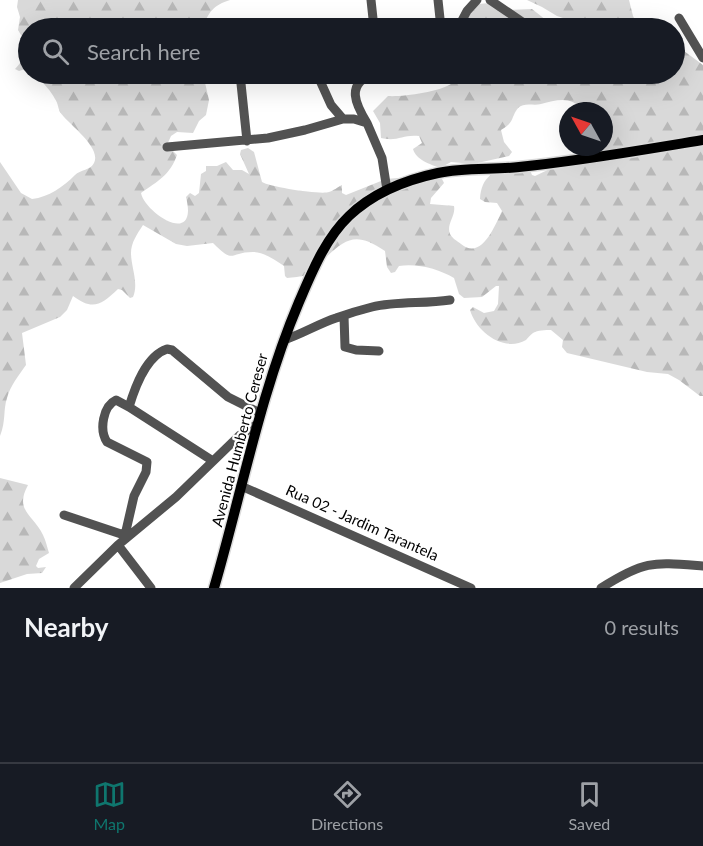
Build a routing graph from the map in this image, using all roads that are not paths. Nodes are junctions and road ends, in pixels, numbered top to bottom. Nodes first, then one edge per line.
1 (371, 0) edge
2 (438, 0) edge
3 (477, 0) edge
4 (490, 0) edge
5 (373, 18) edge
6 (440, 18) edge
7 (463, 18) edge
8 (516, 18) edge
9 (685, 28) edge
10 (703, 58) edge
11 (241, 84) edge
12 (322, 84) edge
13 (360, 84) edge
14 (343, 119) junction
15 (367, 123) junction
16 (703, 140) edge
17 (247, 141) junction
18 (167, 147) dead end
19 (387, 190) junction
20 (450, 300) dead end
21 (344, 316) junction
22 (284, 340) junction
23 (379, 351) dead end
24 (129, 407) junction
25 (260, 413) junction
26 (256, 424) junction
27 (231, 444) junction
28 (250, 447) junction
29 (213, 461) junction
30 (241, 486) junction
31 (64, 515) dead end
32 (126, 536) junction
33 (118, 545) junction
34 (703, 566) edge
35 (80, 586) edge
36 (151, 588) edge
37 (214, 588) edge
38 (471, 588) edge
39 (602, 588) edge

1 - 5 street
2 - 6 street
3 - 7 street
4 - 8 street
9 - 10 street
11 - 17 street
12 - 14 street
13 - 15 street
14 - 15 street
14 - 17 street
15 - 19 street
16 - 19 main road, Avenida Humberto Cereser
17 - 18 street
19 - 22 main road, Avenida Humberto Cereser
20 - 21 street
21 - 22 street
21 - 23 street
22 - 25 main road, Avenida Humberto Cereser
24 - 25 street
24 - 29 street
24 - 32 street
25 - 26 main road, Avenida Humberto Cereser
26 - 27 street
26 - 28 main road, Avenida Humberto Cereser
27 - 28 street
27 - 29 street
28 - 30 main road, Avenida Humberto Cereser
29 - 32 street
30 - 37 main road, Avenida Humberto Cereser
30 - 38 street, Rua 02 - Jardim Tarantela
31 - 32 street
32 - 33 street
33 - 35 street
33 - 36 street
34 - 39 street

